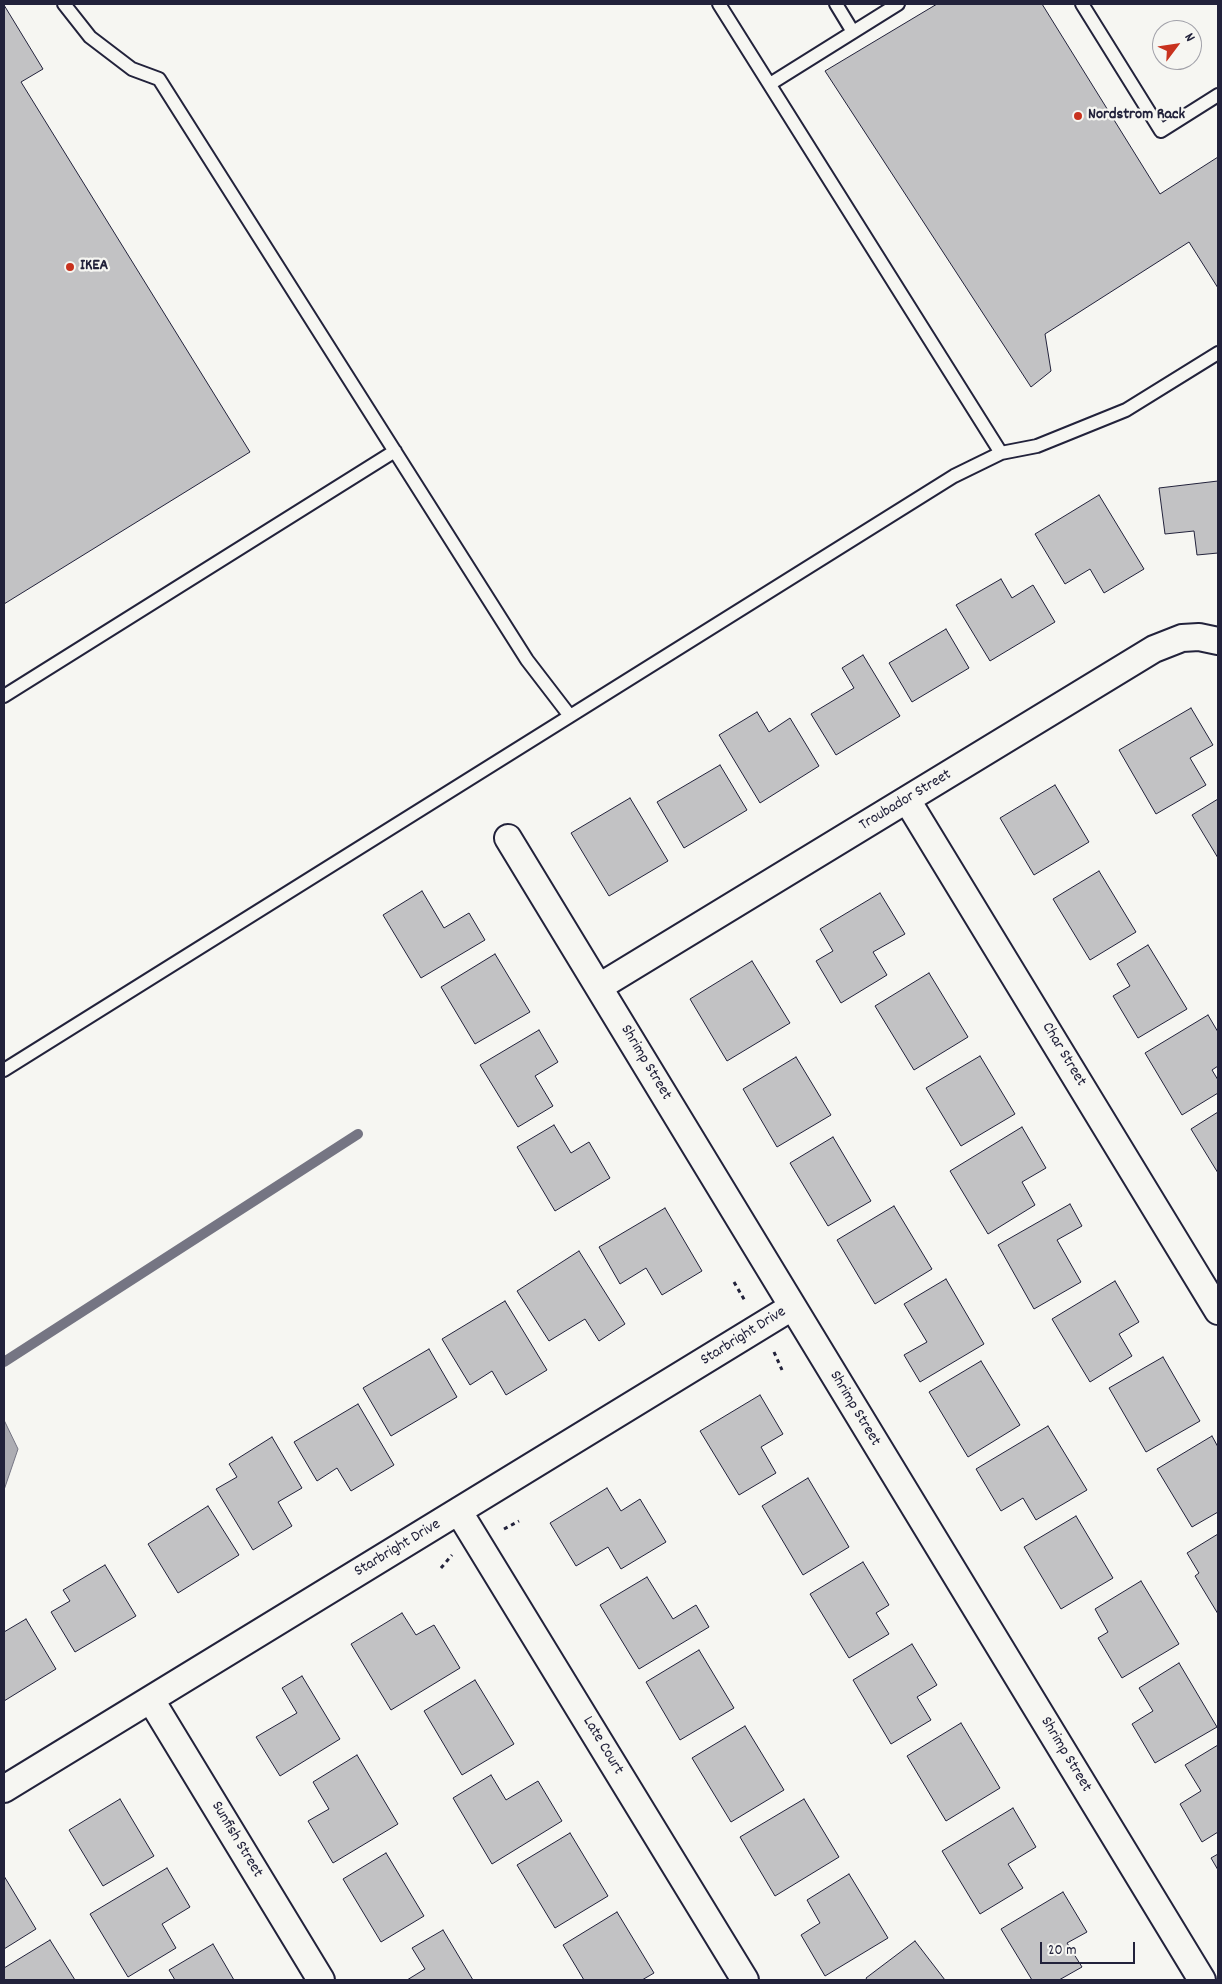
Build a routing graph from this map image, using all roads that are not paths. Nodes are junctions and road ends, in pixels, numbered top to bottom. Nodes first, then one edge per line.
1 (64, 4) edge
2 (719, 4) edge
3 (836, 4) edge
4 (898, 4) edge
5 (1082, 4) edge
6 (853, 32) junction
7 (770, 84) junction
8 (1218, 95) edge
9 (1218, 353) edge
10 (395, 451) junction
11 (1001, 453) junction
12 (1218, 642) edge
13 (4, 696) edge
14 (570, 716) junction
15 (908, 800) junction
16 (508, 838) dead end
17 (599, 987) junction
18 (4, 1070) edge
19 (792, 1308) junction
20 (1218, 1311) edge
21 (459, 1512) junction
22 (151, 1700) junction
23 (4, 1789) edge
24 (321, 1980) edge
25 (745, 1980) edge
26 (1202, 1980) edge

1 - 10 lane
2 - 7 lane
3 - 6 lane
4 - 6 lane
5 - 8 lane
6 - 7 lane
7 - 11 lane
9 - 11 lane
10 - 13 lane
10 - 14 lane
11 - 14 lane
12 - 15 street, Troubador Street
14 - 18 lane
15 - 17 street, Troubador Street
15 - 20 street, Char Street
16 - 17 street, Shrimp Street
17 - 19 street, Shrimp Street
19 - 21 street, Starbright Drive
19 - 26 street, Shrimp Street
21 - 22 street, Starbright Drive
21 - 25 street, Late Court
22 - 23 street, Starbright Drive
22 - 24 street, Sunfish Street

